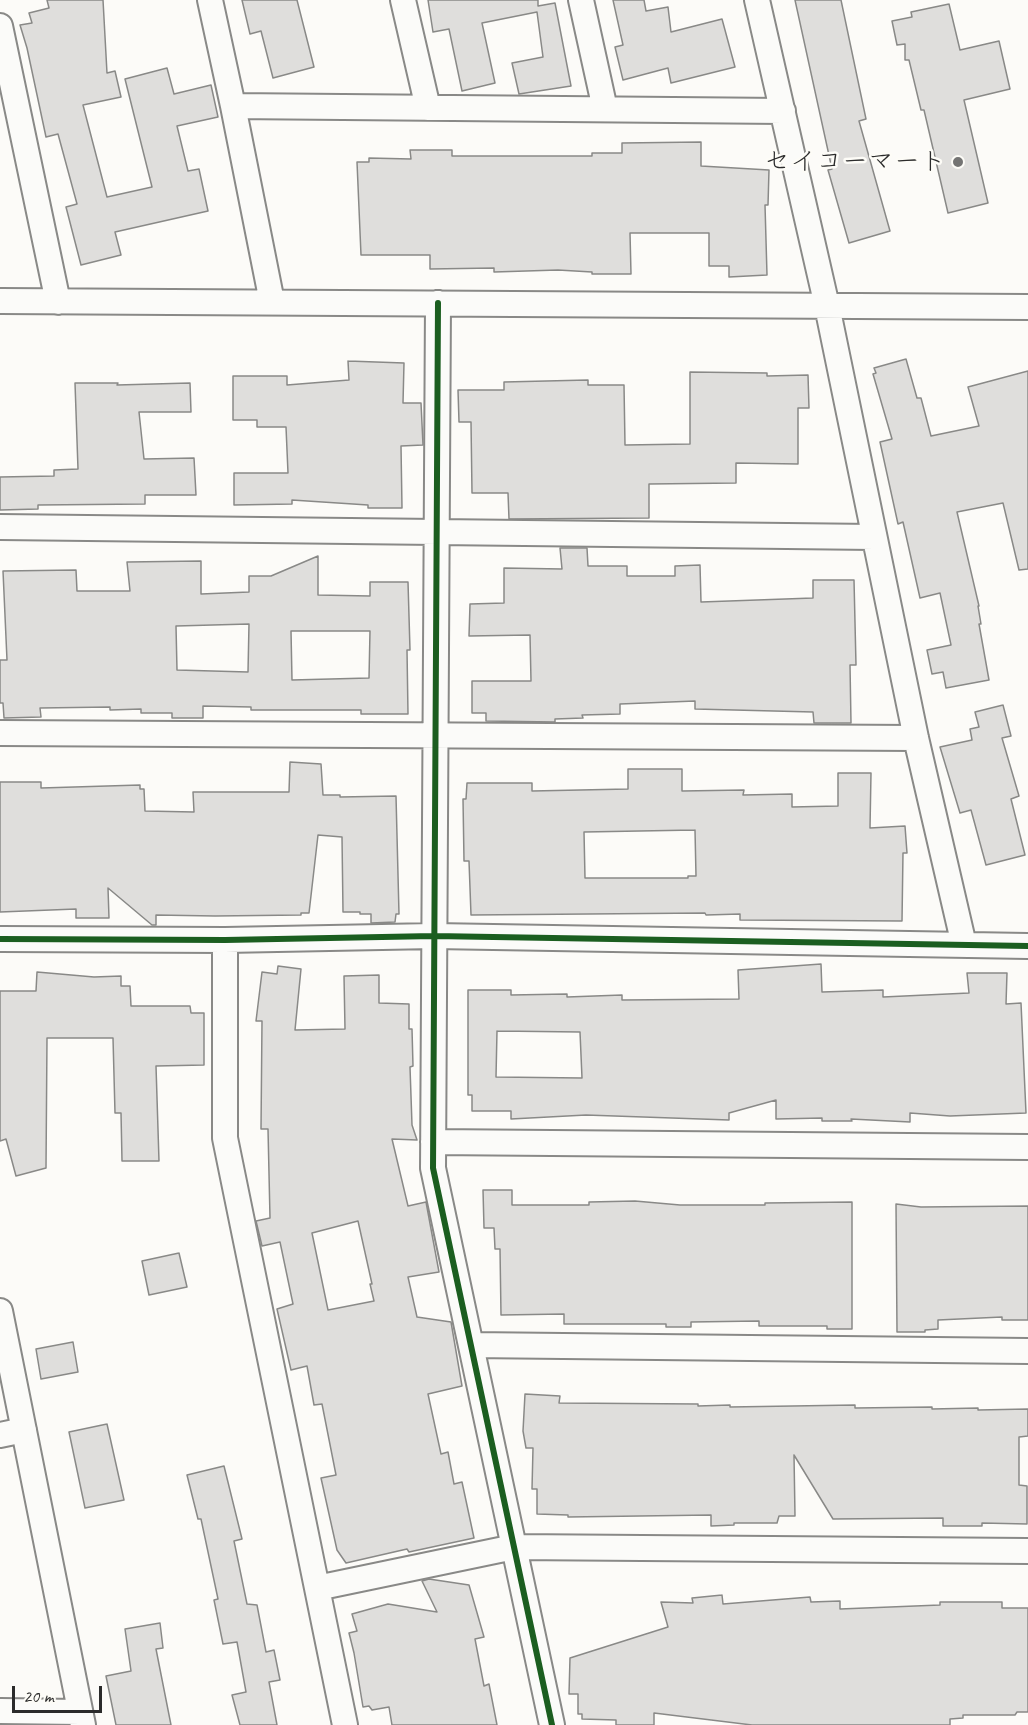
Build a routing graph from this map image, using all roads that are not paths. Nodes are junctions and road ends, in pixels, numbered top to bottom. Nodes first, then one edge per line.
1 (210, 0) edge
2 (403, 0) edge
3 (581, 0) edge
4 (757, 0) edge
5 (0, 26) edge
6 (233, 106) junction
7 (428, 108) junction
8 (605, 109) junction
9 (783, 111) junction
10 (10, 123) edge
11 (0, 301) edge
12 (58, 302) junction
13 (272, 302) junction
14 (438, 303) junction
15 (827, 306) junction
16 (1028, 307) edge
17 (0, 527) edge
18 (437, 533) junction
19 (874, 537) junction
20 (0, 733) edge
21 (435, 735) junction
22 (916, 738) junction
23 (434, 936) junction
24 (0, 939) edge
25 (225, 940) junction
26 (964, 945) junction
27 (1028, 946) edge
28 (433, 1142) junction
29 (1028, 1147) edge
30 (0, 1311) edge
31 (471, 1345) junction
32 (1028, 1351) edge
33 (24, 1430) junction
34 (0, 1435) edge
35 (514, 1547) junction
36 (1028, 1551) edge
37 (317, 1588) junction
38 (0, 1710) edge
39 (82, 1719) edge
40 (345, 1725) edge
41 (552, 1725) edge

1 - 6 street
2 - 7 street
3 - 8 street
4 - 9 street
5 - 10 street
6 - 7 street
6 - 13 street
7 - 8 street
8 - 9 street
9 - 15 street
10 - 12 street
11 - 12 street
12 - 13 street
13 - 14 street
14 - 15 street
14 - 18 street
15 - 16 street
15 - 19 street
17 - 18 street
18 - 19 street
18 - 21 street
19 - 22 street
20 - 21 street
21 - 22 street
21 - 23 street
22 - 26 street
23 - 25 street
23 - 26 street
23 - 28 street
24 - 25 street
25 - 37 street
26 - 27 street
28 - 29 street
28 - 31 street
30 - 33 street
31 - 32 street
31 - 35 street
33 - 34 street
33 - 39 street
35 - 36 street
35 - 37 street
35 - 41 street
37 - 40 street
38 - 39 street

